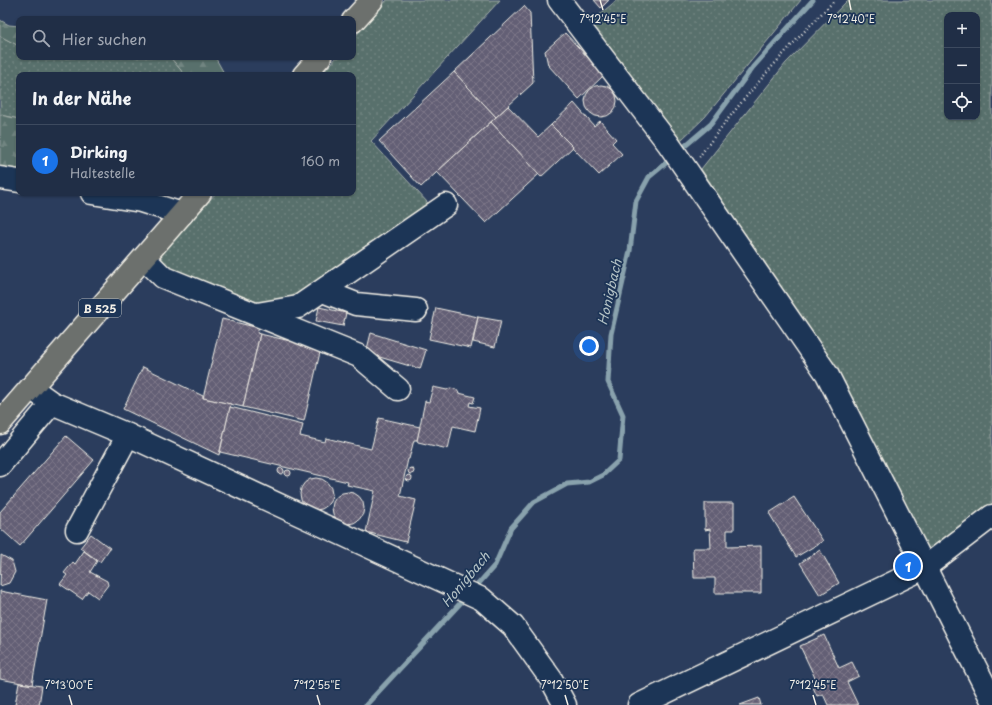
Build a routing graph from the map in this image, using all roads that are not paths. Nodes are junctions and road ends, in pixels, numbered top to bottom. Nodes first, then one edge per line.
1 (372, 0) edge
2 (559, 0) edge
3 (356, 18) edge
4 (317, 60) edge
5 (307, 72) edge
6 (0, 178) edge
7 (16, 181) edge
8 (110, 196) edge
9 (197, 196) edge
10 (446, 205) dead end
11 (182, 214) junction
12 (144, 258) junction
13 (323, 291) junction
14 (416, 310) dead end
15 (257, 314) junction
16 (31, 388) junction
17 (398, 389) dead end
18 (52, 403) junction
19 (0, 423) edge
20 (128, 435) junction
21 (0, 465) edge
22 (992, 516) edge
23 (77, 530) dead end
24 (924, 568) junction
25 (992, 700) edge
26 (565, 705) edge
27 (639, 705) edge

1 - 3 main road
2 - 24 street
4 - 5 main road
6 - 7 street
8 - 11 street
9 - 11 main road, B 525
10 - 13 street
11 - 12 main road, B 525
12 - 15 street
12 - 16 main road, B 525
13 - 14 street
13 - 15 street
15 - 17 street
16 - 18 street
16 - 19 main road, B 525
18 - 20 street
18 - 21 street
20 - 23 street
20 - 26 street
22 - 24 street
24 - 25 street
24 - 27 street

